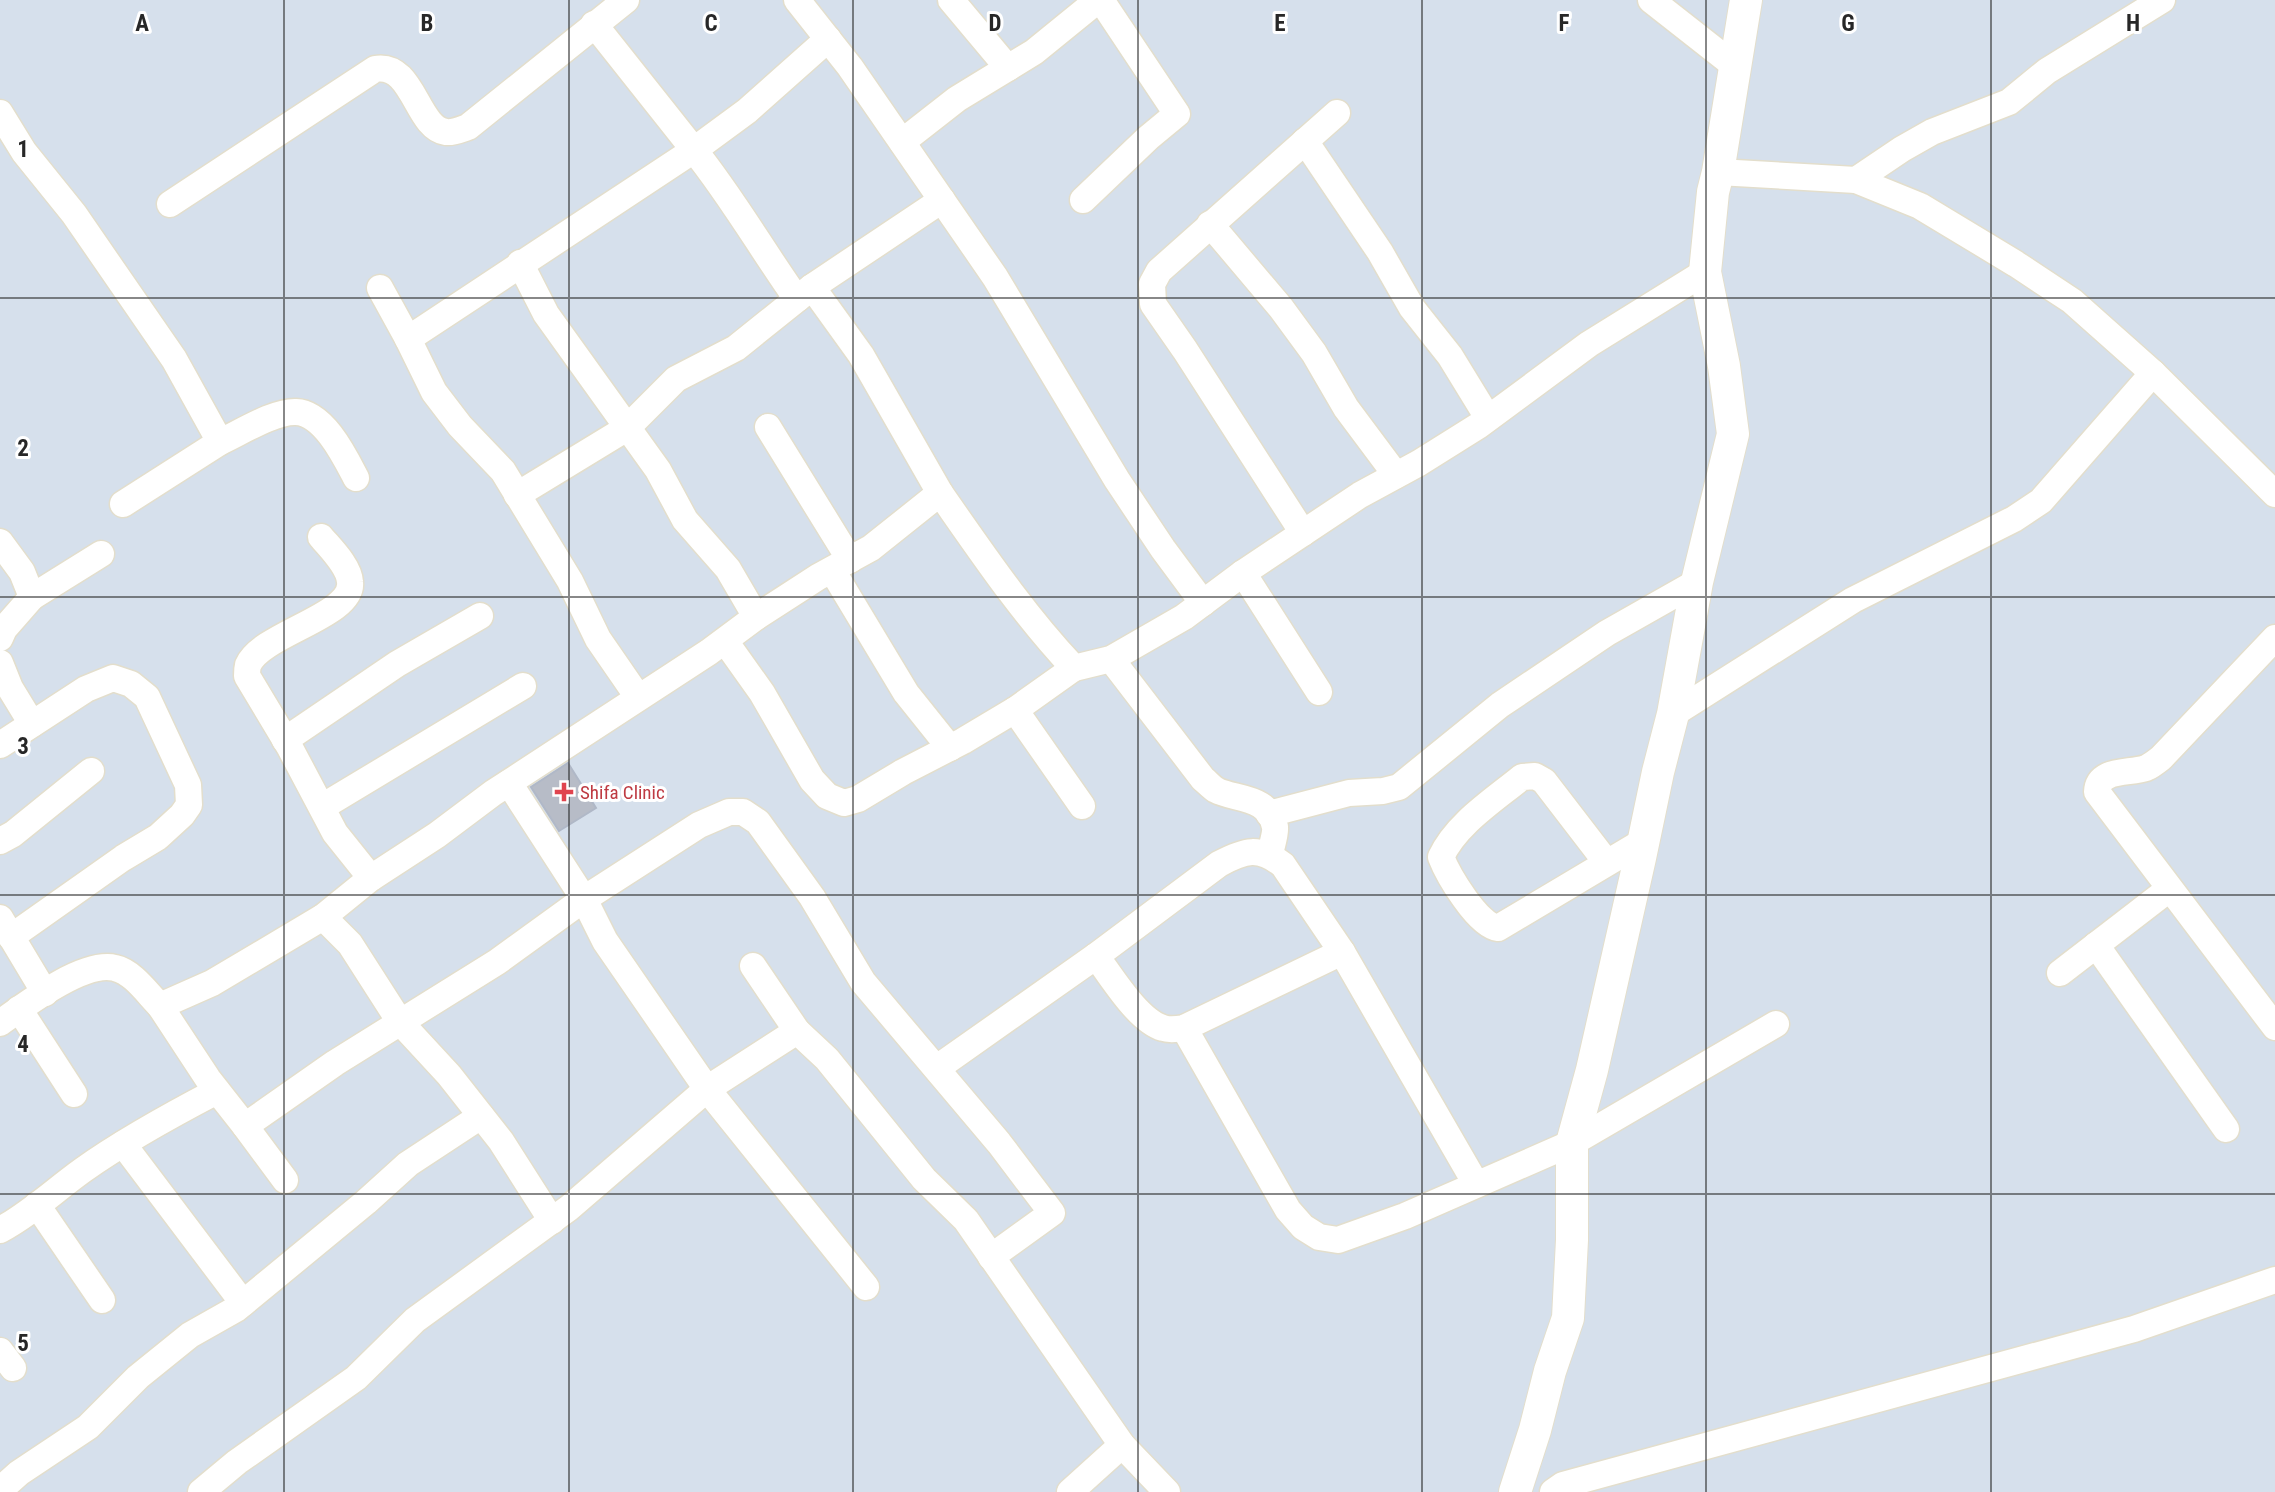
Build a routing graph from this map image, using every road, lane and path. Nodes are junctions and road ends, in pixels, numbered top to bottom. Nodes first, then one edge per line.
1 (626, 0) edge
2 (797, 0) edge
3 (951, 0) edge
4 (1100, 0) edge
5 (1651, 0) edge
6 (1746, 0) edge
7 (2162, 0) edge
8 (594, 24) junction
9 (828, 39) junction
10 (1735, 66) junction
11 (1008, 68) junction
12 (0, 113) edge
13 (1337, 113) dead end
14 (1305, 141) junction
15 (902, 142) junction
16 (694, 150) junction
17 (1718, 172) junction
18 (1856, 180) junction
19 (942, 200) junction
20 (1083, 200) dead end
21 (170, 204) dead end
22 (1210, 224) junction
23 (520, 263) junction
24 (1705, 272) junction
25 (380, 288) dead end
26 (805, 293) junction
27 (408, 339) junction
28 (2153, 373) junction
29 (1488, 418) junction
30 (627, 428) junction
31 (768, 428) dead end
32 (220, 442) junction
33 (1396, 475) junction
34 (356, 478) dead end
35 (940, 493) junction
36 (2275, 494) edge
37 (517, 495) junction
38 (123, 503) dead end
39 (1303, 533) junction
40 (321, 537) dead end
41 (0, 542) edge
42 (101, 554) dead end
43 (841, 565) junction
44 (1243, 573) junction
45 (1698, 582) junction
46 (32, 597) junction
47 (1203, 603) junction
48 (480, 616) dead end
49 (756, 617) junction
50 (0, 638) edge
51 (2275, 638) edge
52 (725, 640) junction
53 (1111, 659) junction
54 (0, 663) edge
55 (1074, 667) junction
56 (523, 686) dead end
57 (1319, 692) dead end
58 (638, 697) junction
59 (1015, 710) junction
60 (1673, 714) junction
61 (32, 724) junction
62 (285, 740) junction
63 (0, 745) edge
64 (950, 748) junction
65 (91, 771) dead end
66 (509, 783) junction
67 (1082, 806) dead end
68 (322, 807) junction
69 (1269, 814) junction
70 (0, 841) edge
71 (1644, 841) junction
72 (1270, 855) junction
73 (1607, 863) junction
74 (371, 878) junction
75 (2169, 889) junction
76 (584, 899) junction
77 (323, 917) junction
78 (6, 927) edge
79 (2096, 945) junction
80 (1342, 953) junction
81 (1096, 956) junction
82 (753, 966) dead end
83 (2060, 973) dead end
84 (45, 993) junction
85 (160, 1006) junction
86 (10, 1016) edge
87 (400, 1022) junction
88 (1776, 1024) dead end
89 (2275, 1027) edge
90 (1184, 1028) junction
91 (797, 1031) junction
92 (937, 1068) junction
93 (707, 1089) junction
94 (217, 1091) junction
95 (74, 1094) dead end
96 (481, 1116) junction
97 (246, 1126) junction
98 (2226, 1129) dead end
99 (1572, 1143) junction
100 (123, 1144) junction
101 (285, 1180) dead end
102 (1476, 1184) junction
103 (37, 1205) junction
104 (552, 1220) junction
105 (0, 1230) edge
106 (991, 1257) junction
107 (2275, 1280) edge
108 (866, 1287) dead end
109 (102, 1300) dead end
110 (243, 1303) junction
111 (1122, 1445) junction
112 (0, 1490) edge
113 (201, 1492) edge
114 (1070, 1492) edge
115 (1167, 1492) edge
116 (1515, 1492) edge
117 (1553, 1492) edge

1 - 8 street
2 - 9 street
3 - 11 street
4 - 11 street
4 - 20 street
5 - 10 street
6 - 10 street
7 - 18 street
8 - 16 street
8 - 21 street
9 - 15 street
9 - 16 street
10 - 17 street
11 - 15 street
12 - 32 street
13 - 14 street
14 - 22 street
14 - 29 street
15 - 19 street
16 - 23 street
16 - 26 street
17 - 18 street
17 - 24 street
18 - 28 street
19 - 26 street
19 - 47 street
22 - 33 street
22 - 39 street
23 - 27 street
23 - 30 street
24 - 29 street
24 - 45 street
25 - 27 street
26 - 30 street
26 - 35 street
27 - 37 street
28 - 36 street
28 - 60 street
29 - 33 street
30 - 37 street
30 - 49 street
31 - 43 street
32 - 34 street
32 - 38 street
33 - 39 street
35 - 43 street
35 - 55 street
37 - 58 street
39 - 44 street
40 - 62 street
41 - 46 street
42 - 46 street
43 - 49 street
43 - 64 street
44 - 47 street
44 - 57 street
45 - 60 street
45 - 69 street
46 - 50 street
47 - 53 street
48 - 62 street
49 - 52 street
51 - 75 street
52 - 58 street
52 - 64 street
53 - 55 street
53 - 69 street
54 - 61 street
55 - 59 street
56 - 68 street
58 - 66 street
59 - 64 street
59 - 67 street
60 - 71 street
61 - 63 street
61 - 78 street
62 - 68 street
65 - 70 street
66 - 74 street
66 - 76 street
68 - 74 street
69 - 72 street
71 - 73 street
71 - 99 street
72 - 80 street
72 - 81 street
73 - 73 street
74 - 77 street
75 - 79 street
75 - 89 street
76 - 87 street
76 - 92 street
76 - 93 street
77 - 85 street
77 - 87 street
78 - 84 street
79 - 83 street
79 - 98 street
80 - 90 street
80 - 102 street
81 - 90 street
81 - 92 street
82 - 91 street
84 - 85 street
84 - 86 street
85 - 94 street
86 - 95 street
87 - 96 street
87 - 97 street
88 - 99 street
90 - 102 street
91 - 93 street
91 - 106 street
92 - 106 street
93 - 104 street
93 - 108 street
94 - 97 street
94 - 100 street
96 - 104 street
96 - 110 street
97 - 101 street
99 - 102 street
99 - 116 street
100 - 103 street
100 - 110 street
103 - 105 street
103 - 109 street
104 - 113 street
106 - 111 street
107 - 117 street
110 - 112 street
111 - 114 street
111 - 115 street

